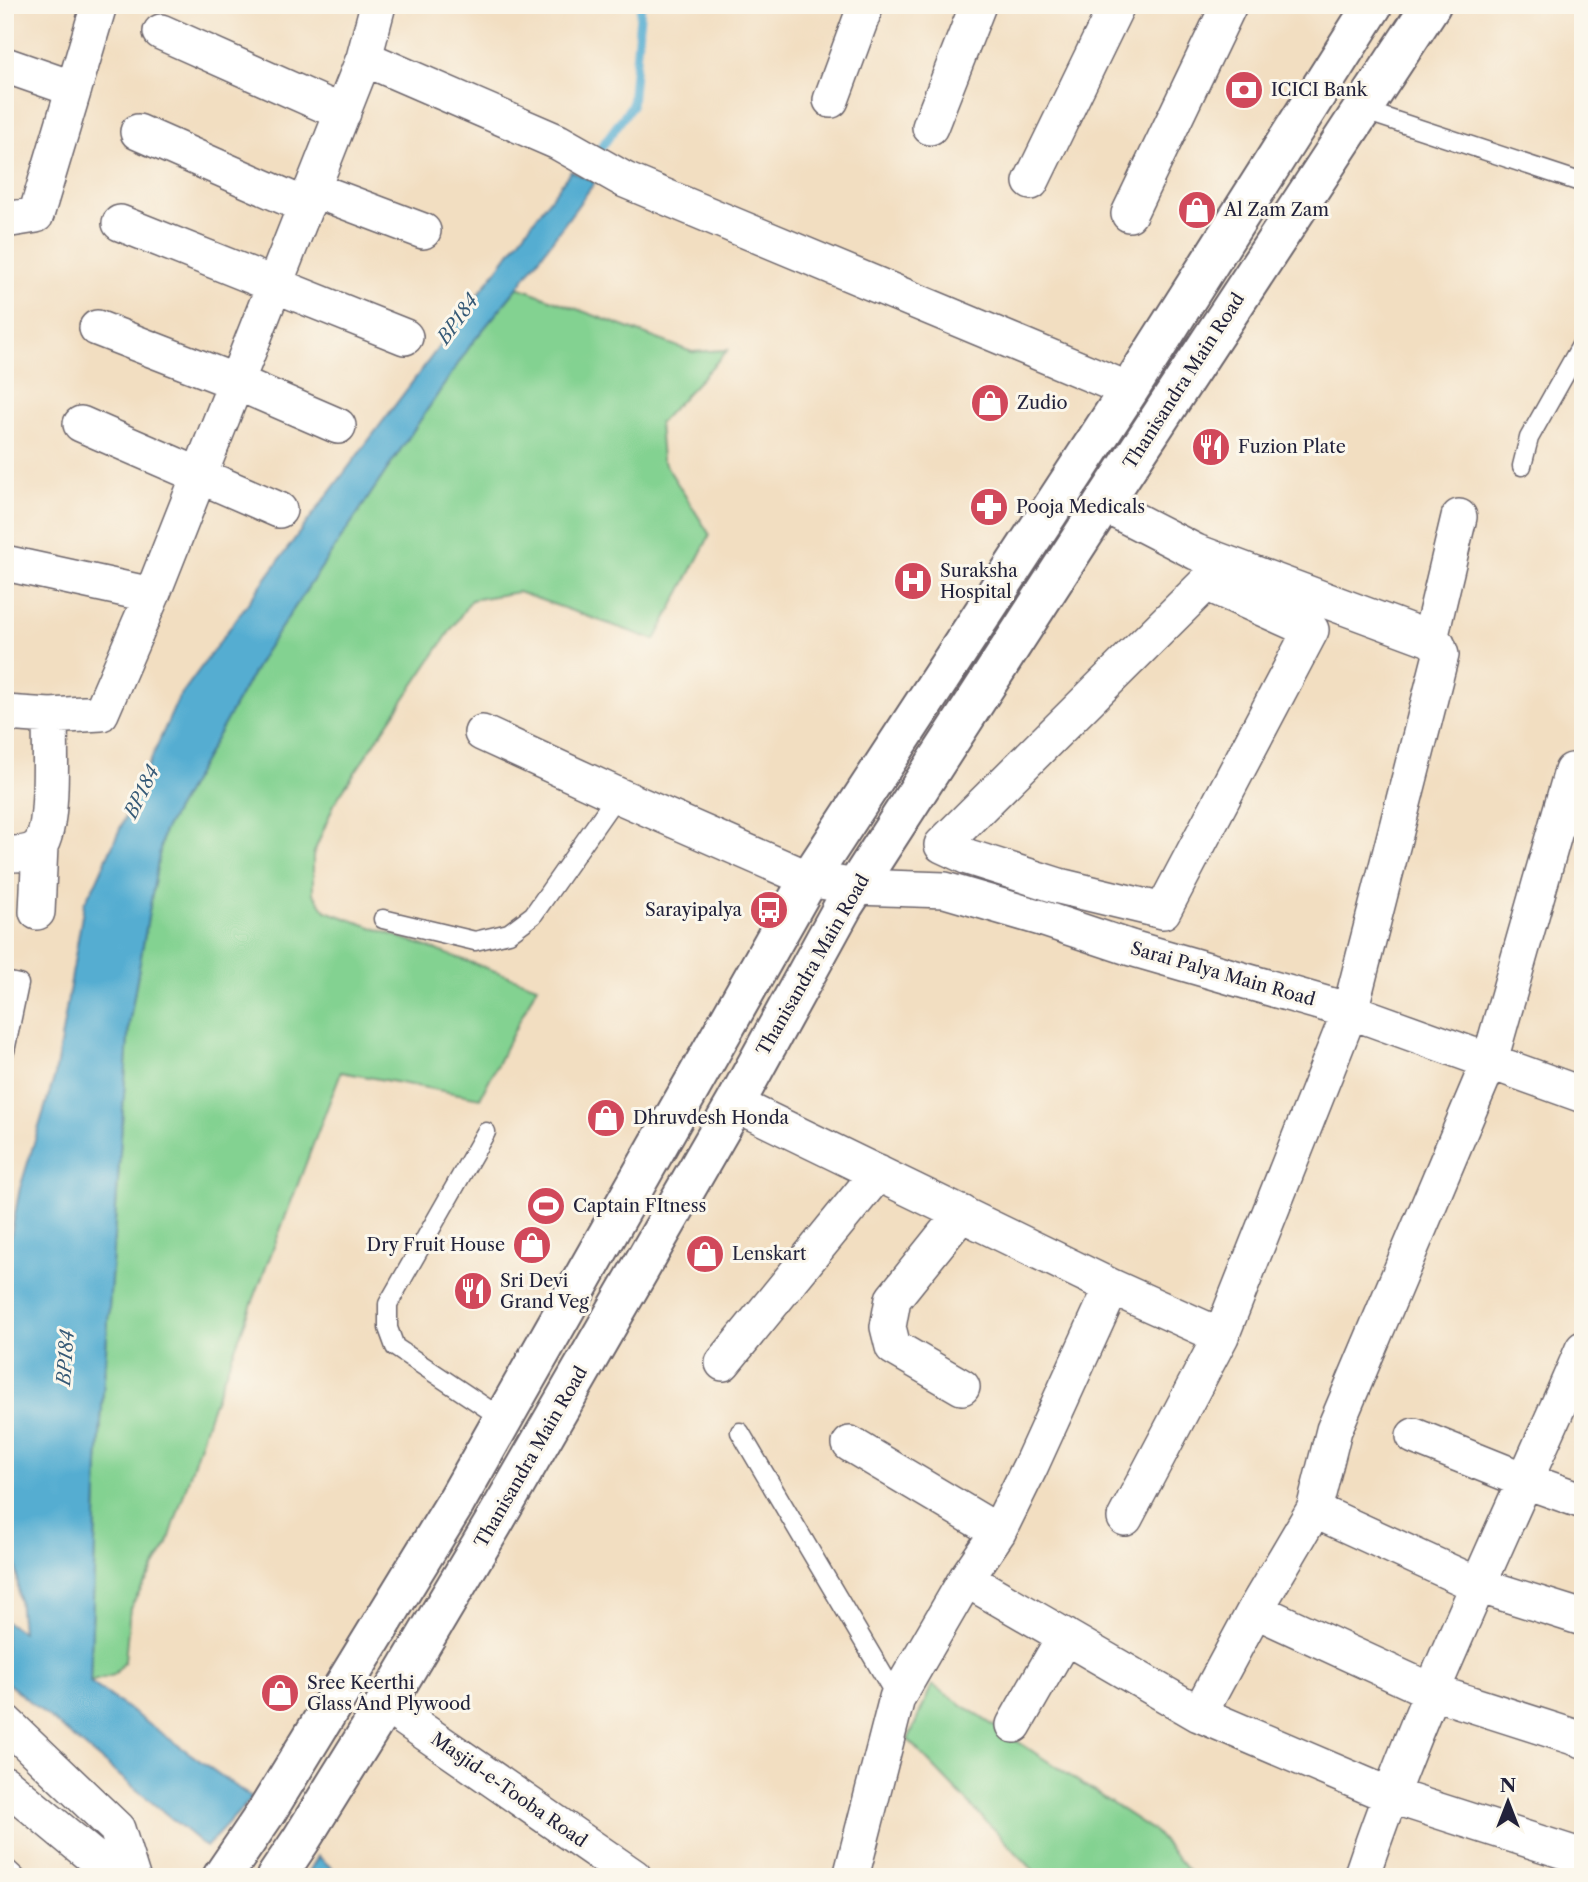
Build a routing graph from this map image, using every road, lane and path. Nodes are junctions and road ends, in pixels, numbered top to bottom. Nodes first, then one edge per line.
1 (99, 5) edge
2 (378, 5) edge
3 (866, 5) edge
4 (978, 5) edge
5 (1117, 5) edge
6 (1229, 5) edge
7 (1374, 5) edge
8 (1431, 5) edge
9 (161, 32) dead end
10 (364, 58) junction
11 (5, 65) edge
12 (74, 89) junction
13 (831, 100) dead end
14 (1362, 110) junction
15 (343, 113) junction
16 (930, 127) dead end
17 (138, 132) dead end
18 (1031, 182) dead end
19 (1583, 183) edge
20 (309, 197) junction
21 (1129, 214) dead end
22 (5, 220) edge
23 (120, 223) dead end
24 (423, 231) dead end
25 (275, 284) junction
26 (97, 328) dead end
27 (405, 337) dead end
28 (1583, 342) edge
29 (236, 383) junction
30 (1129, 390) junction
31 (81, 424) dead end
32 (338, 426) dead end
33 (1522, 466) dead end
34 (199, 475) junction
35 (1103, 504) junction
36 (279, 510) dead end
37 (1459, 517) dead end
38 (5, 563) edge
39 (152, 595) junction
40 (1430, 639) junction
41 (5, 713) edge
42 (50, 716) junction
43 (482, 733) dead end
44 (1572, 771) dead end
45 (617, 795) junction
46 (40, 846) junction
47 (5, 854) edge
48 (968, 857) junction
49 (809, 879) junction
50 (1059, 886) junction
51 (856, 887) junction
52 (945, 890) junction
53 (1148, 907) junction
54 (37, 912) dead end
55 (1041, 918) junction
56 (383, 919) dead end
57 (1131, 948) junction
58 (5, 981) edge
59 (1350, 1011) junction
60 (5, 1051) edge
61 (1490, 1060) junction
62 (1583, 1095) edge
63 (735, 1104) junction
64 (486, 1132) dead end
65 (878, 1173) junction
66 (961, 1213) junction
67 (1112, 1287) junction
68 (1221, 1336) junction
69 (1583, 1349) edge
70 (723, 1363) dead end
71 (962, 1387) dead end
72 (503, 1419) junction
73 (740, 1432) dead end
74 (1414, 1436) dead end
75 (850, 1444) dead end
76 (1526, 1481) junction
77 (1583, 1501) edge
78 (1314, 1510) junction
79 (1125, 1518) dead end
80 (998, 1532) junction
81 (966, 1579) junction
82 (1478, 1586) junction
83 (1255, 1610) junction
84 (1583, 1618) edge
85 (1065, 1636) junction
86 (1433, 1692) junction
87 (897, 1698) junction
88 (384, 1704) junction
89 (1199, 1714) junction
90 (5, 1722) edge
91 (1014, 1725) dead end
92 (1583, 1740) edge
93 (5, 1784) edge
94 (1389, 1795) junction
95 (1583, 1857) edge
96 (5, 1867) edge
97 (16, 1877) edge
98 (117, 1877) edge
99 (132, 1877) edge
100 (222, 1877) edge
101 (276, 1877) edge
102 (634, 1877) edge
103 (851, 1877) edge
104 (1362, 1877) edge

1 - 12 street
2 - 10 street
3 - 13 street
4 - 16 street
5 - 18 street
6 - 21 street
7 - 30 main road
8 - 14 main road, Thanisandra Main Road
9 - 15 street
10 - 15 street
10 - 30 street
11 - 12 street
12 - 22 street
14 - 19 lane
14 - 35 main road, Thanisandra Main Road
15 - 20 street
17 - 20 street
20 - 24 street
20 - 25 street
23 - 25 street
25 - 27 street
25 - 29 street
26 - 29 street
28 - 33 lane
29 - 32 street
29 - 34 street
30 - 49 main road
31 - 34 street
34 - 36 street
34 - 39 street
35 - 40 street
35 - 51 main road, Thanisandra Main Road
37 - 40 street
38 - 39 street
39 - 42 street
40 - 59 street
41 - 42 street
42 - 46 street
43 - 45 street, Sarai Palya Main Road
44 - 61 street
45 - 49 street, Sarai Palya Main Road
45 - 56 lane
46 - 47 street
46 - 54 street
48 - 50 street
48 - 52 street
48 - 53 street
49 - 51 street, Sarai Palya Main Road
49 - 72 main road
50 - 53 street
50 - 55 street
51 - 52 street, Sarai Palya Main Road
51 - 63 main road, Thanisandra Main Road
52 - 55 street, Sarai Palya Main Road
53 - 57 street
55 - 57 street, Sarai Palya Main Road
57 - 59 street, Sarai Palya Main Road
58 - 60 lane
59 - 61 street, Sarai Palya Main Road
59 - 68 street
61 - 62 street, Sarai Palya Main Road
61 - 78 street
63 - 65 street
63 - 88 main road, Thanisandra Main Road
64 - 72 lane
65 - 66 street
65 - 70 street
66 - 67 street
66 - 71 street
67 - 68 street
67 - 80 street
68 - 79 street
69 - 76 street
72 - 100 main road
73 - 87 lane
74 - 76 street
75 - 80 street
76 - 77 street
76 - 82 street
78 - 82 street
78 - 83 street
80 - 81 street
81 - 85 street
81 - 87 street
82 - 84 street
82 - 86 street
83 - 86 street
83 - 89 street
85 - 89 street
85 - 91 street
86 - 92 street
86 - 94 street
87 - 103 street
88 - 101 main road, Thanisandra Main Road
88 - 102 street, Masjid-e-Tooba Road
89 - 94 street
90 - 99 street
93 - 98 street
94 - 95 street
94 - 104 street
96 - 97 lane

